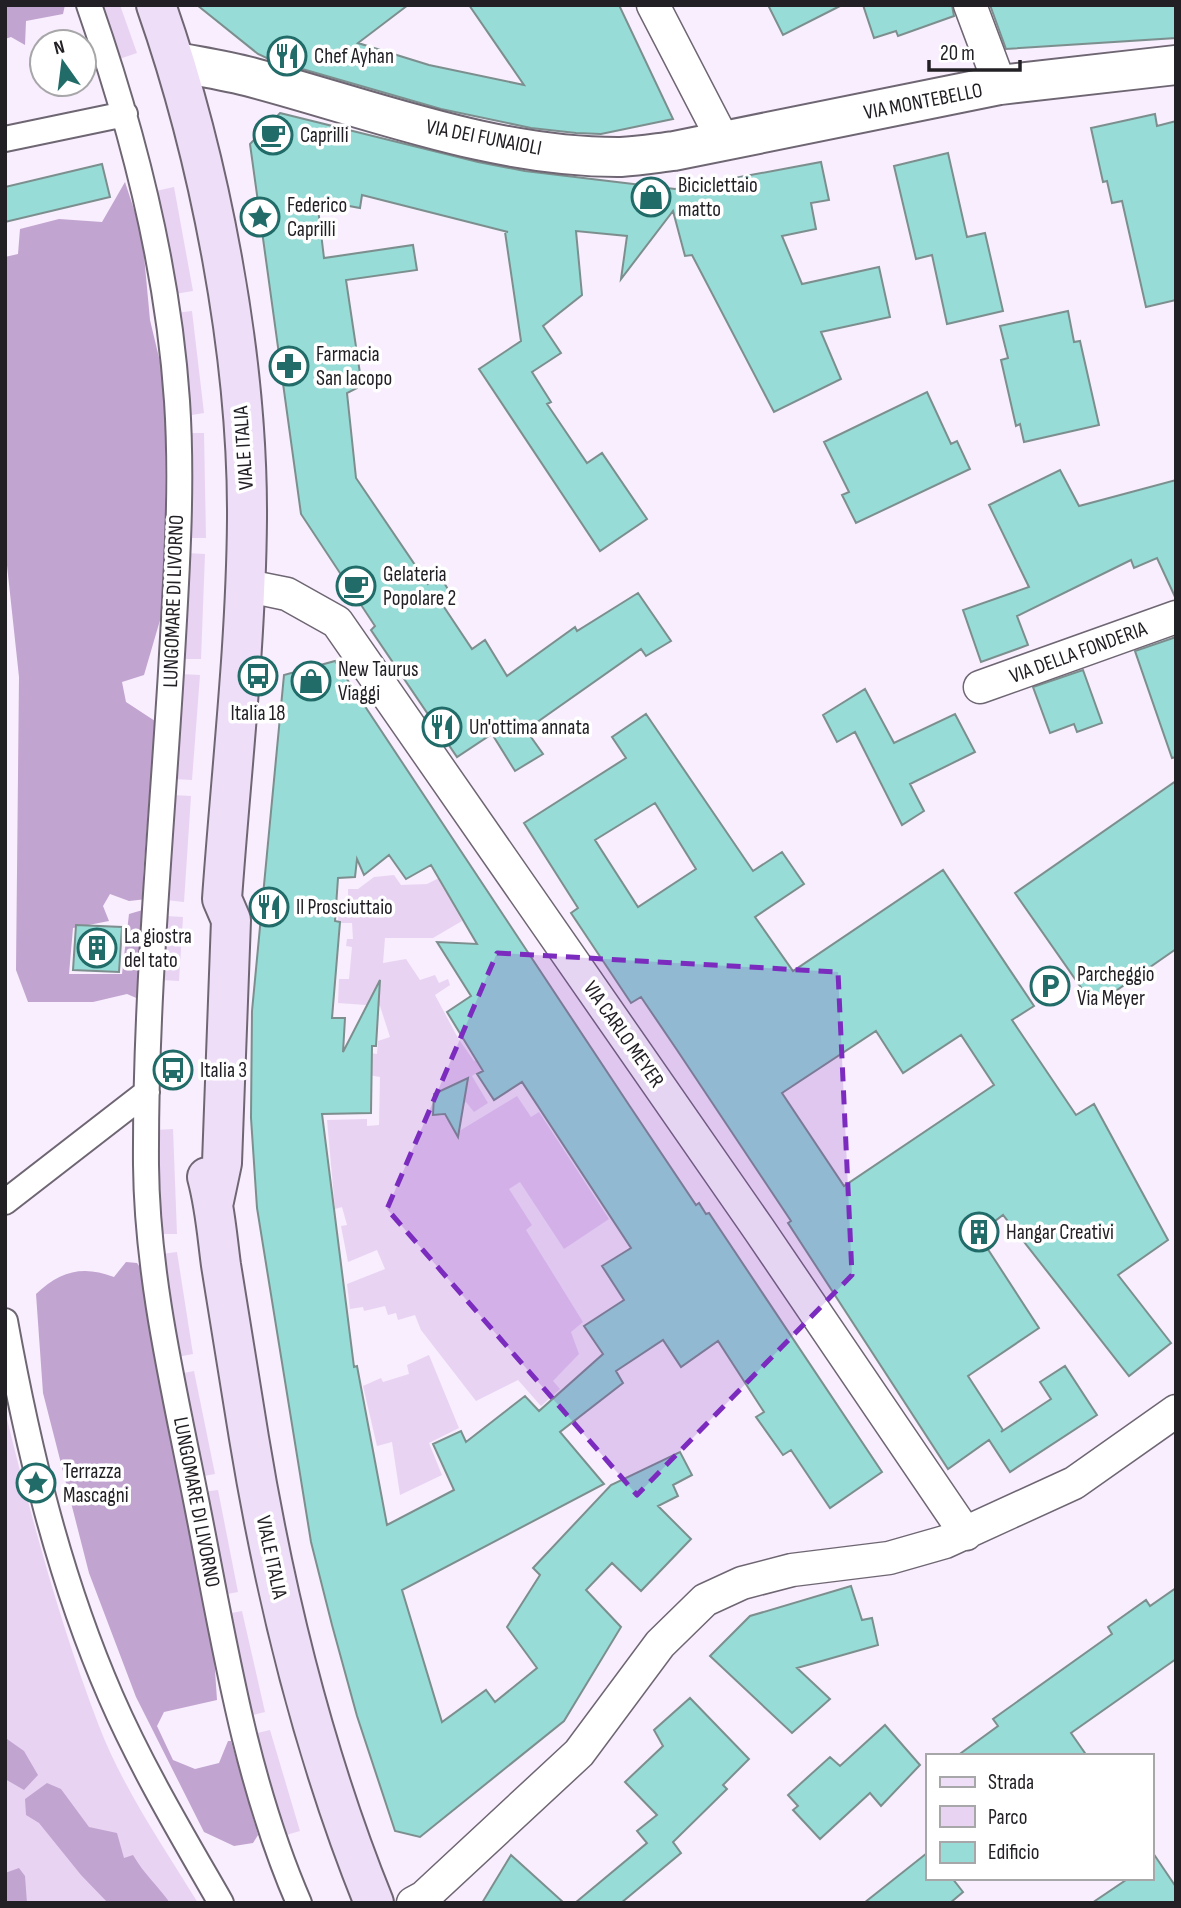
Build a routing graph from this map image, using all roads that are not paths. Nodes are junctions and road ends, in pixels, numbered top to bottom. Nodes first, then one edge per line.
1 (89, 5) edge
2 (156, 5) edge
3 (653, 5) edge
4 (970, 5) edge
5 (176, 62) junction
6 (1176, 65) edge
7 (1000, 85) junction
8 (125, 114) junction
9 (796, 126) joint
10 (5, 139) edge
11 (723, 140) junction
12 (243, 585) junction
13 (1176, 617) edge
14 (980, 687) dead end
15 (147, 1092) junction
16 (5, 1202) edge
17 (5, 1321) edge
18 (1176, 1411) edge
19 (965, 1534) junction
20 (221, 1903) edge
21 (299, 1903) edge
22 (374, 1903) edge
23 (413, 1903) edge

1 - 8 street, LUNGOMARE DI LIVORNO
2 - 5 main road, VIALE ITALIA
3 - 11 street
4 - 7 street
5 - 11 street, VIA DEI FUNAIOLI
5 - 12 main road, VIALE ITALIA
6 - 7 street, VIA MONTEBELLO
7 - 9 street, VIA MONTEBELLO
8 - 10 street
8 - 15 street, LUNGOMARE DI LIVORNO
9 - 11 street, VIA DEI FUNAIOLI
12 - 19 street, VIA CARLO MEYER
12 - 22 main road, VIALE ITALIA
13 - 14 street, VIA DELLA FONDERIA
15 - 16 street
15 - 21 street, LUNGOMARE DI LIVORNO
17 - 20 street
18 - 19 street
19 - 23 street

